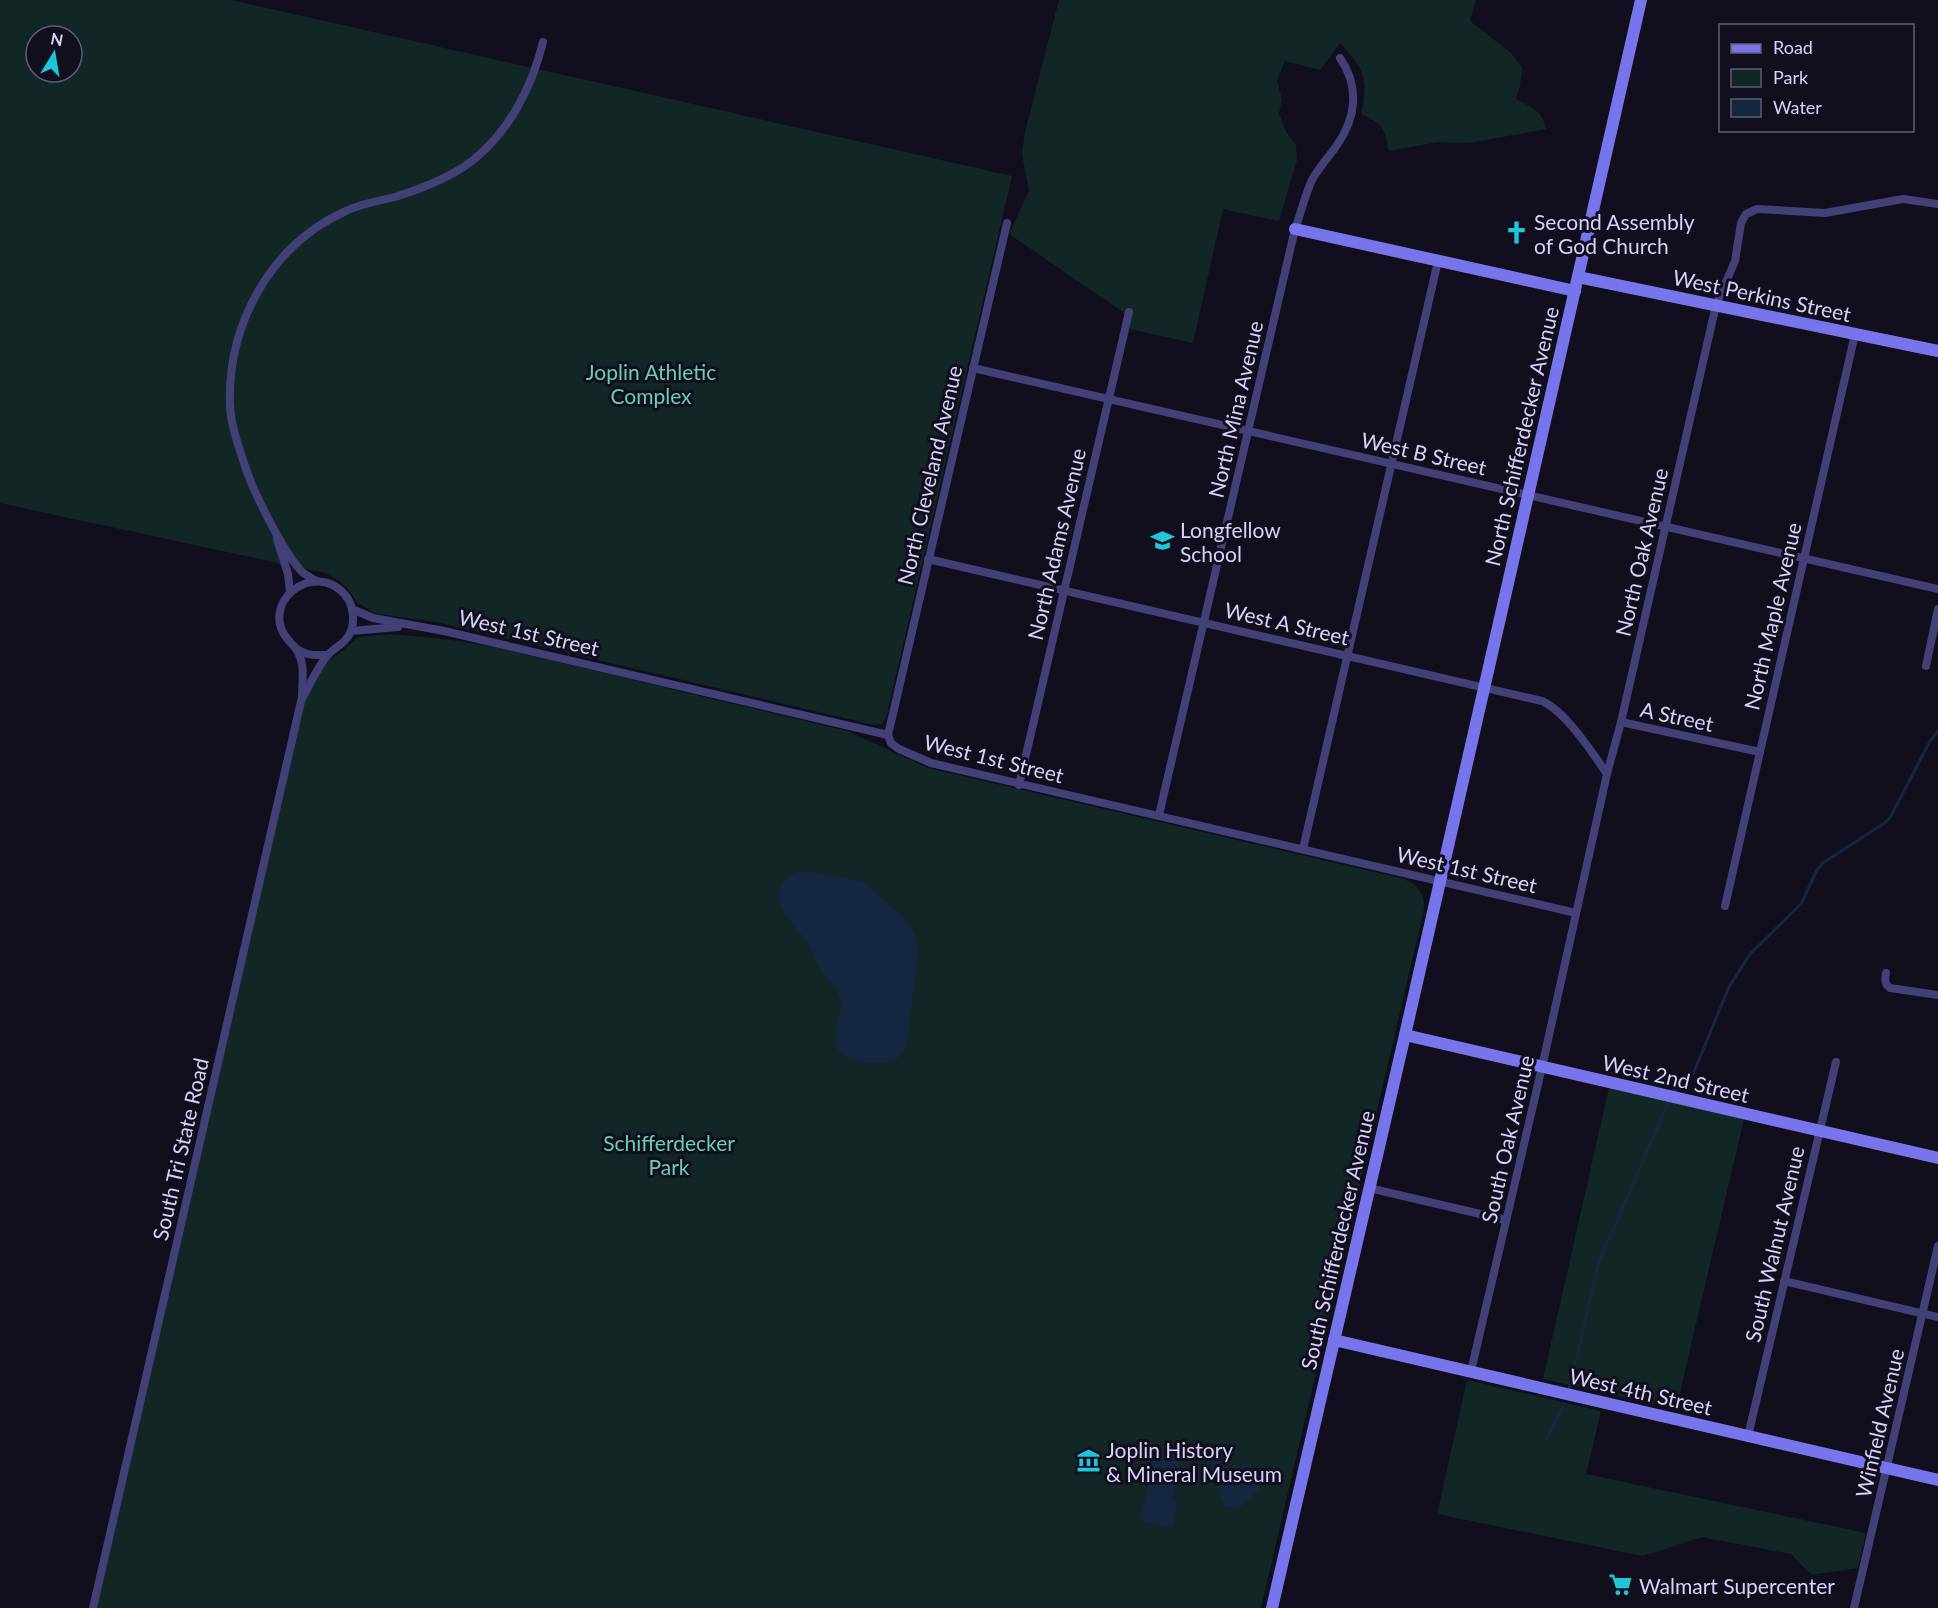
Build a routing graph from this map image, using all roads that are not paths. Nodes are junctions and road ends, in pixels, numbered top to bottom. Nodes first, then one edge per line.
1 (1641, 0) edge
2 (543, 42) dead end
3 (1340, 58) dead end
4 (1938, 204) edge
5 (1007, 223) dead end
6 (1295, 229) junction
7 (1438, 261) junction
8 (1578, 277) junction
9 (1575, 291) junction
10 (1716, 305) junction
11 (1129, 312) dead end
12 (1855, 334) junction
13 (1938, 351) edge
14 (973, 368) junction
15 (1108, 399) junction
16 (1248, 431) junction
17 (1391, 464) junction
18 (1528, 496) junction
19 (1665, 528) junction
20 (275, 530) junction
21 (928, 559) junction
22 (1803, 559) junction
23 (316, 581) junction
24 (1938, 590) edge
25 (1064, 591) junction
26 (290, 592) junction
27 (352, 609) junction
28 (1938, 609) edge
29 (1204, 622) junction
30 (410, 626) junction
31 (351, 631) junction
32 (296, 649) junction
33 (328, 655) junction
34 (1348, 656) junction
35 (1926, 666) dead end
36 (1484, 687) junction
37 (302, 697) junction
38 (1621, 722) junction
39 (888, 735) junction
40 (1760, 752) junction
41 (1606, 774) junction
42 (1019, 785) junction
43 (1160, 816) junction
44 (1303, 849) junction
45 (1440, 881) junction
46 (1725, 906) dead end
47 (1576, 913) junction
48 (1886, 973) dead end
49 (1938, 995) edge
50 (1405, 1035) junction
51 (1836, 1062) dead end
52 (1542, 1067) junction
53 (1819, 1131) junction
54 (1938, 1158) edge
55 (1369, 1188) junction
56 (1506, 1220) junction
57 (1938, 1246) edge
58 (1784, 1281) junction
59 (1922, 1314) junction
60 (1938, 1317) edge
61 (1335, 1340) junction
62 (1471, 1371) junction
63 (1748, 1436) junction
64 (1887, 1468) junction
65 (1938, 1480) edge
66 (93, 1608) edge
67 (1272, 1608) edge
68 (1854, 1608) edge

1 - 8 street, North Schifferdecker Avenue
2 - 20 street
3 - 6 street, North Mina Avenue
4 - 10 street, North Oak Avenue
5 - 14 street, North Cleveland Avenue
6 - 7 street
6 - 16 street, North Mina Avenue
7 - 9 street
7 - 17 street
8 - 9 street, North Schifferdecker Avenue
8 - 10 street, West Perkins Street
9 - 18 street, North Schifferdecker Avenue
10 - 12 street, West Perkins Street
10 - 19 street, North Oak Avenue
11 - 15 street, North Adams Avenue
12 - 13 street, West Perkins Street
12 - 22 street, North Maple Avenue
14 - 15 street, West B Street
14 - 21 street, North Cleveland Avenue
15 - 16 street, West B Street
15 - 25 street, North Adams Avenue
16 - 17 street, West B Street
16 - 29 street, North Mina Avenue
17 - 18 street, West B Street
17 - 34 street
18 - 19 street, West B Street
18 - 36 street, North Schifferdecker Avenue
19 - 22 street, West B Street
19 - 38 street, North Oak Avenue
20 - 23 street
20 - 26 street
21 - 25 street, West A Street
21 - 39 street, North Cleveland Avenue
22 - 24 street, West B Street
22 - 40 street, North Maple Avenue
23 - 26 street
23 - 27 street
25 - 29 street, West A Street
25 - 42 street, North Adams Avenue
26 - 32 street, South Tri State Road
27 - 30 street, West 1st Street
27 - 31 street
28 - 35 street
29 - 34 street, West A Street
29 - 43 street, North Mina Avenue
30 - 31 street, West 1st Street
30 - 39 street, West 1st Street
31 - 33 street, South Tri State Road
32 - 33 street
32 - 37 street, South Tri State Road
33 - 37 street, South Tri State Road
34 - 36 street, West A Street
34 - 44 street
36 - 41 street, West A Street
36 - 45 street, North Schifferdecker Avenue
37 - 66 street, South Tri State Road
38 - 40 street, A Street
38 - 41 street, North Oak Avenue
39 - 42 street, West 1st Street
40 - 46 street, North Maple Avenue
41 - 47 street, North Oak Avenue
42 - 43 street, West 1st Street
43 - 44 street, West 1st Street
44 - 45 street, West 1st Street
45 - 47 street, West 1st Street
45 - 50 street, South Schifferdecker Avenue
47 - 52 street, South Oak Avenue
48 - 49 street
50 - 52 street, West 2nd Street
50 - 55 street, South Schifferdecker Avenue
51 - 53 street, South Walnut Avenue
52 - 53 street, West 2nd Street
52 - 56 street, South Oak Avenue
53 - 54 street, West 2nd Street
53 - 58 street, South Walnut Avenue
55 - 56 street
55 - 61 street, South Schifferdecker Avenue
56 - 62 street, South Oak Avenue
57 - 59 street, Winfield Avenue
58 - 59 street
58 - 63 street, South Walnut Avenue
59 - 60 street
59 - 64 street, Winfield Avenue
61 - 62 street, West 4th Street
61 - 67 street, South Schifferdecker Avenue
62 - 63 street, West 4th Street
63 - 64 street, West 4th Street
64 - 65 street, West 4th Street
64 - 68 street, Winfield Avenue

